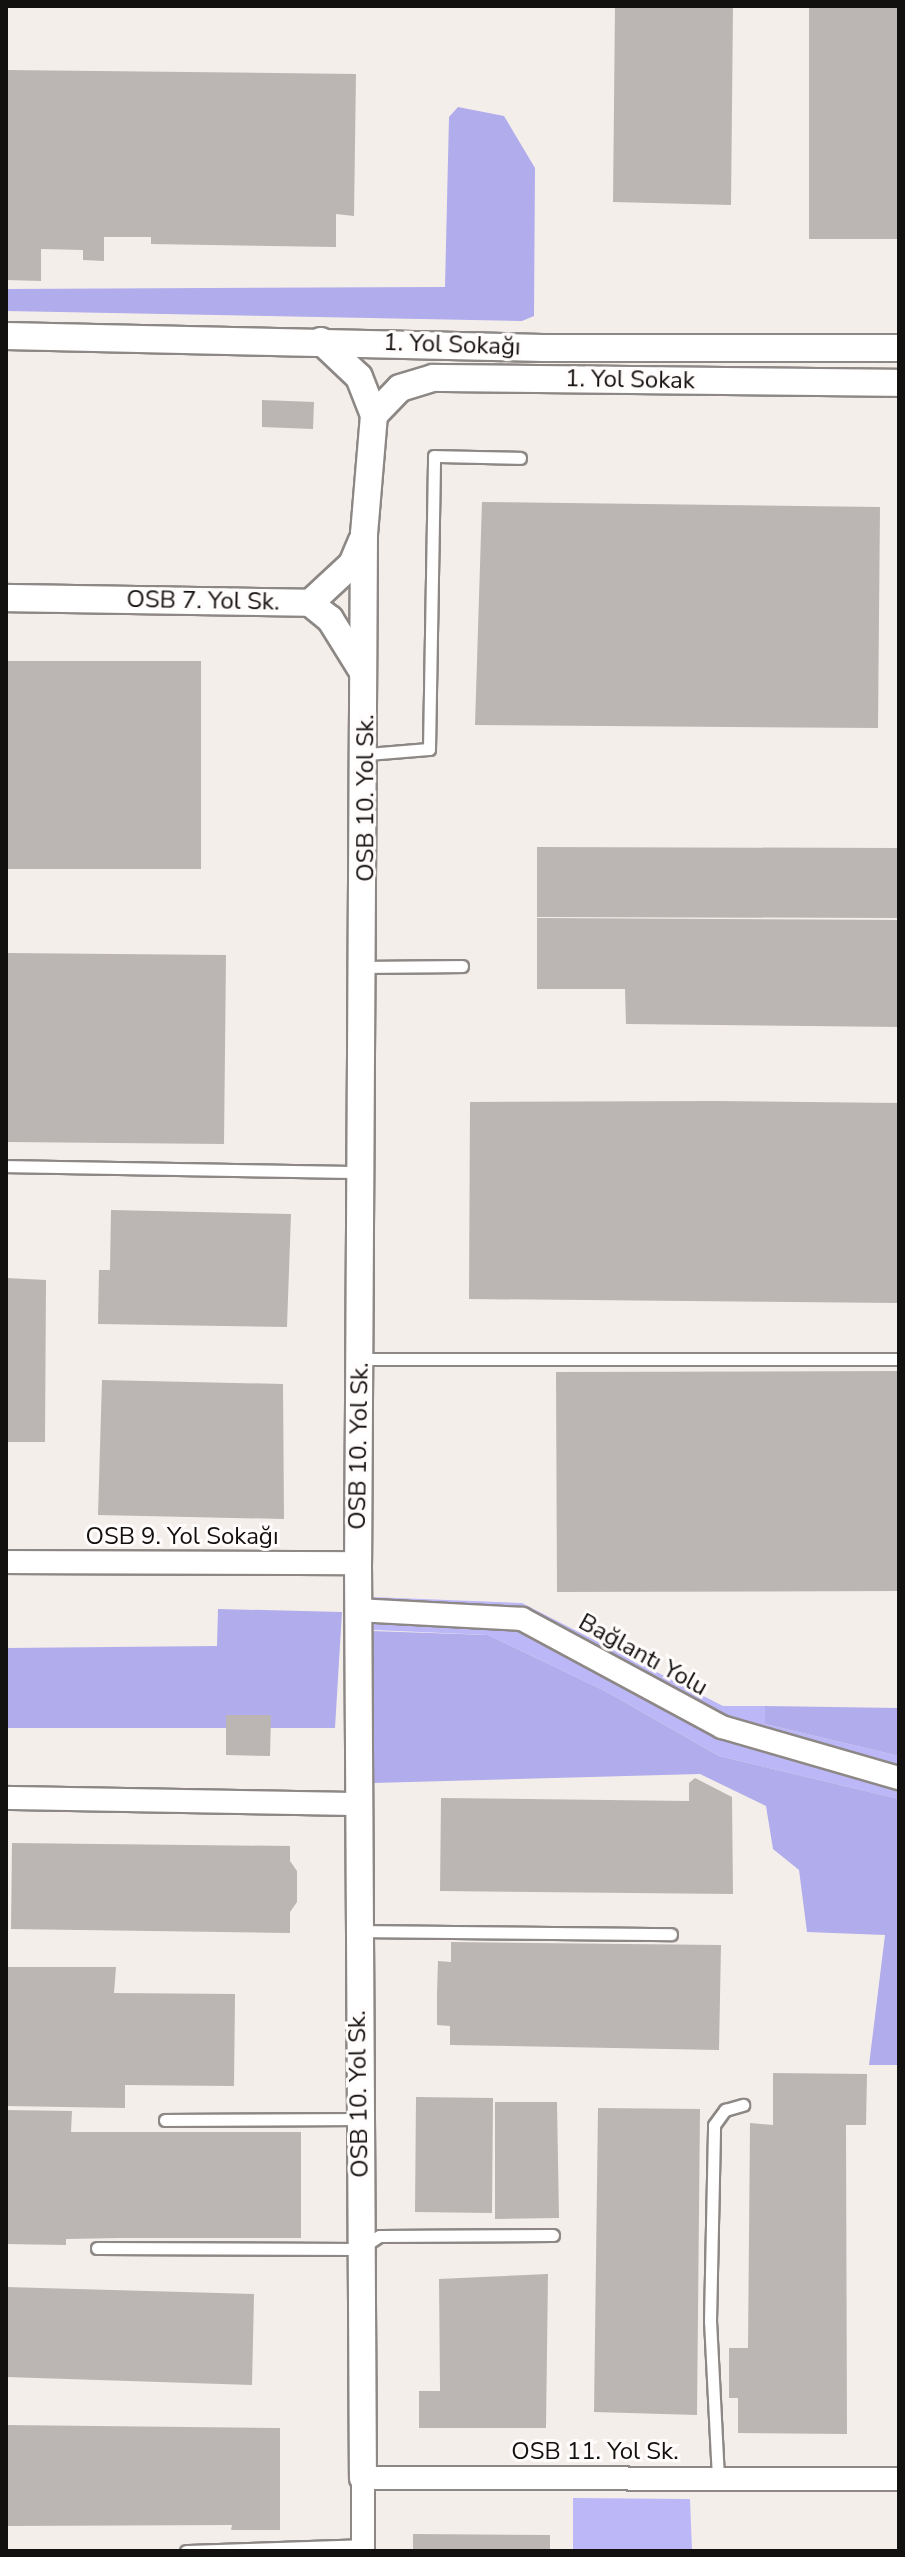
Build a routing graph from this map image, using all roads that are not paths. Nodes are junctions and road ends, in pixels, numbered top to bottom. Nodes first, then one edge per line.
1 (6, 336) edge
2 (321, 341) junction
3 (543, 348) junction
4 (899, 348) edge
5 (543, 379) junction
6 (899, 383) edge
7 (374, 415) junction
8 (520, 458) dead end
9 (364, 534) junction
10 (6, 598) edge
11 (310, 603) junction
12 (366, 678) junction
13 (367, 754) junction
14 (462, 966) dead end
15 (364, 967) junction
16 (6, 1166) edge
17 (362, 1172) junction
18 (360, 1359) junction
19 (899, 1359) edge
20 (6, 1562) edge
21 (358, 1563) junction
22 (358, 1610) junction
23 (899, 1778) edge
24 (6, 1798) edge
25 (357, 1804) junction
26 (356, 1931) junction
27 (671, 1934) dead end
28 (743, 2105) dead end
29 (360, 2119) junction
30 (165, 2120) dead end
31 (553, 2235) dead end
32 (97, 2248) dead end
33 (360, 2249) junction
34 (363, 2478) junction
35 (718, 2478) junction
36 (899, 2479) edge
37 (363, 2548) edge
38 (186, 2551) edge

1 - 2 street, 1. Yol Sokağı
2 - 3 street, 1. Yol Sokağı
2 - 7 street
3 - 4 street, 1. Yol Sokağı
3 - 5 street
5 - 6 street, 1. Yol Sokak
5 - 7 street, 1. Yol Sokak
7 - 9 street, OSB 10. Yol Sk.
8 - 13 lane
9 - 11 street, OSB 7. Yol Sk.
9 - 12 street, OSB 10. Yol Sk.
10 - 11 street, OSB 7. Yol Sk.
11 - 12 street
12 - 13 street, OSB 10. Yol Sk.
13 - 15 street, OSB 10. Yol Sk.
14 - 15 lane
15 - 17 street, OSB 10. Yol Sk.
16 - 17 lane
17 - 18 street, OSB 10. Yol Sk.
18 - 19 lane
18 - 21 street, OSB 10. Yol Sk.
20 - 21 street, OSB 9. Yol Sokağı
21 - 22 street, OSB 10. Yol Sk.
22 - 23 street, Bağlantı Yolu
22 - 25 street, OSB 10. Yol Sk.
24 - 25 street
25 - 26 street, OSB 10. Yol Sk.
26 - 27 lane
26 - 29 street, OSB 10. Yol Sk.
28 - 35 lane
29 - 30 lane
29 - 33 street, OSB 10. Yol Sk.
31 - 33 lane
32 - 33 lane
33 - 34 street, OSB 10. Yol Sk.
34 - 35 street, OSB 11. Yol Sk.
34 - 37 street
35 - 36 street, OSB 11. Yol Sk.
37 - 38 lane

